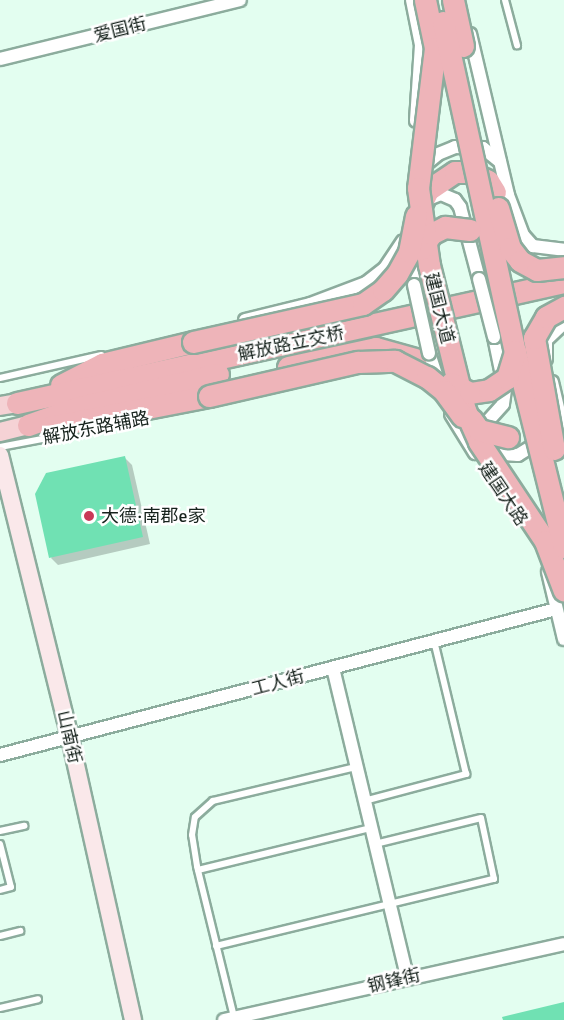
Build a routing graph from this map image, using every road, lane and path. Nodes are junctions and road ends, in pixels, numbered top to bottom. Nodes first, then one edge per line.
1 (240, 0) edge
2 (412, 0) edge
3 (425, 0) edge
4 (438, 0) edge
5 (453, 0) edge
6 (461, 0) edge
7 (505, 0) edge
8 (517, 45) dead end
9 (0, 59) edge
10 (500, 163) junction
11 (416, 191) junction
12 (495, 192) junction
13 (408, 226) junction
14 (564, 250) edge
15 (496, 260) junction
16 (564, 267) edge
17 (564, 282) edge
18 (564, 292) edge
19 (564, 307) edge
20 (564, 323) edge
21 (187, 339) junction
22 (515, 351) junction
23 (0, 378) edge
24 (65, 384) junction
25 (444, 399) junction
26 (8, 404) edge
27 (551, 404) junction
28 (143, 411) junction
29 (460, 416) junction
30 (37, 422) junction
31 (0, 432) edge
32 (564, 433) edge
33 (66, 434) dead end
34 (475, 444) junction
35 (0, 447) edge
36 (0, 455) edge
37 (564, 491) edge
38 (564, 547) edge
39 (560, 600) edge
40 (564, 639) edge
41 (434, 641) junction
42 (333, 668) junction
43 (70, 738) junction
44 (0, 755) edge
45 (356, 767) junction
46 (363, 801) junction
47 (24, 826) dead end
48 (370, 828) junction
49 (0, 831) edge
50 (0, 844) edge
51 (373, 844) junction
52 (198, 870) junction
53 (0, 890) edge
54 (387, 904) junction
55 (20, 931) dead end
56 (0, 936) edge
57 (564, 944) edge
58 (216, 946) junction
59 (407, 977) junction
60 (38, 999) dead end
61 (0, 1008) edge
62 (229, 1019) edge
63 (133, 1020) edge

1 - 9 street, 爱国街
2 - 11 street
3 - 11 highway, 建国大道, bridge
4 - 15 highway, bridge
5 - 12 highway, bridge
6 - 10 street
7 - 8 lane
10 - 11 street
10 - 14 street
11 - 12 highway, bridge
11 - 13 street
11 - 21 highway, bridge
11 - 29 highway, 建国大道, bridge
12 - 16 highway, bridge
13 - 21 street
13 - 25 street, bridge
13 - 29 street, bridge
15 - 22 highway, bridge
15 - 24 highway, bridge
17 - 26 highway, 解放路立交桥
18 - 30 highway, 解放路立交桥
19 - 27 highway, bridge
20 - 27 street
21 - 23 lane
21 - 24 highway
22 - 30 highway, bridge
22 - 38 highway, bridge
24 - 26 highway
25 - 28 street
25 - 29 street
27 - 29 highway, bridge
27 - 32 street
27 - 34 street
27 - 37 highway, bridge
28 - 30 highway
28 - 34 highway, bridge
29 - 34 highway, 建国大道, bridge
30 - 31 main road
33 - 35 lane, 解放东路辅路
34 - 39 highway, 建国大道, bridge
36 - 43 main road, 山南街
39 - 40 street
39 - 41 street, 工人街
41 - 42 street, 工人街
41 - 46 lane
42 - 43 street, 工人街
42 - 45 street
43 - 44 street, 工人街
43 - 63 main road, 山南街
45 - 46 street
45 - 52 lane
46 - 48 street
47 - 49 lane
48 - 51 street
48 - 52 lane
50 - 53 lane
51 - 54 street
51 - 54 lane
52 - 58 lane
54 - 58 lane
54 - 59 street
55 - 56 lane
57 - 59 street, 钢锋街
58 - 62 lane
59 - 62 street, 钢锋街
60 - 61 lane

